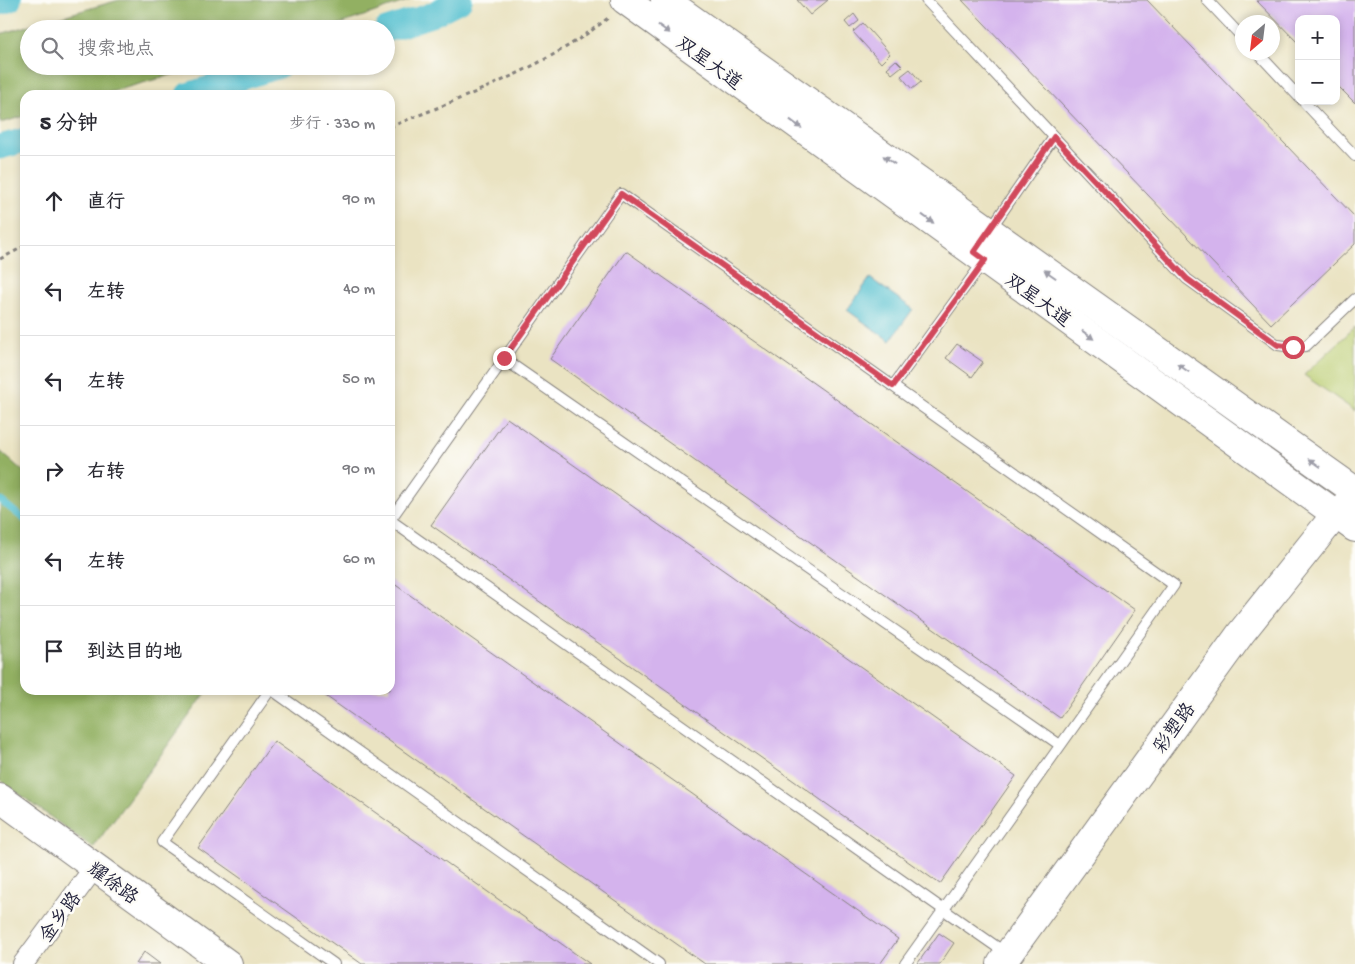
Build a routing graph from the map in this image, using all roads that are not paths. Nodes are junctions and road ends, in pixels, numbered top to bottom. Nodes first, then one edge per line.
1 (665, 0) edge
2 (926, 0) edge
3 (1207, 0) edge
4 (627, 1) edge
5 (1235, 30) edge
6 (1264, 60) edge
7 (1295, 93) edge
8 (1307, 105) edge
9 (1054, 137) junction
10 (1355, 156) edge
11 (982, 245) junction
12 (1355, 299) edge
13 (504, 358) junction
14 (893, 386) junction
15 (1355, 491) edge
16 (395, 513) edge
17 (1349, 513) edge
18 (395, 524) edge
19 (267, 695) edge
20 (278, 695) edge
21 (1060, 745) junction
22 (0, 798) edge
23 (94, 868) junction
24 (944, 910) junction
25 (1004, 959) edge
26 (23, 964) edge
27 (228, 964) edge
28 (334, 964) edge
29 (659, 964) edge
30 (906, 964) edge

11 -> 1 street, 双星大道
2 - 9 lane
3 - 5 lane
4 -> 11 street, 双星大道
6 - 7 lane
8 - 10 lane
9 - 11 lane
9 - 12 lane
11 - 14 lane
15 -> 11 street, 双星大道
11 -> 17 street, 双星大道
13 - 14 lane
13 - 16 lane
13 - 21 lane
14 - 21 lane
17 - 25 street, 彩塑路
18 - 24 lane
19 - 28 lane
20 - 29 lane
21 - 24 lane
22 - 23 street, 耀徐路
23 - 26 street, 金乡路
23 - 27 street, 耀徐路
24 - 25 lane
24 - 30 lane

